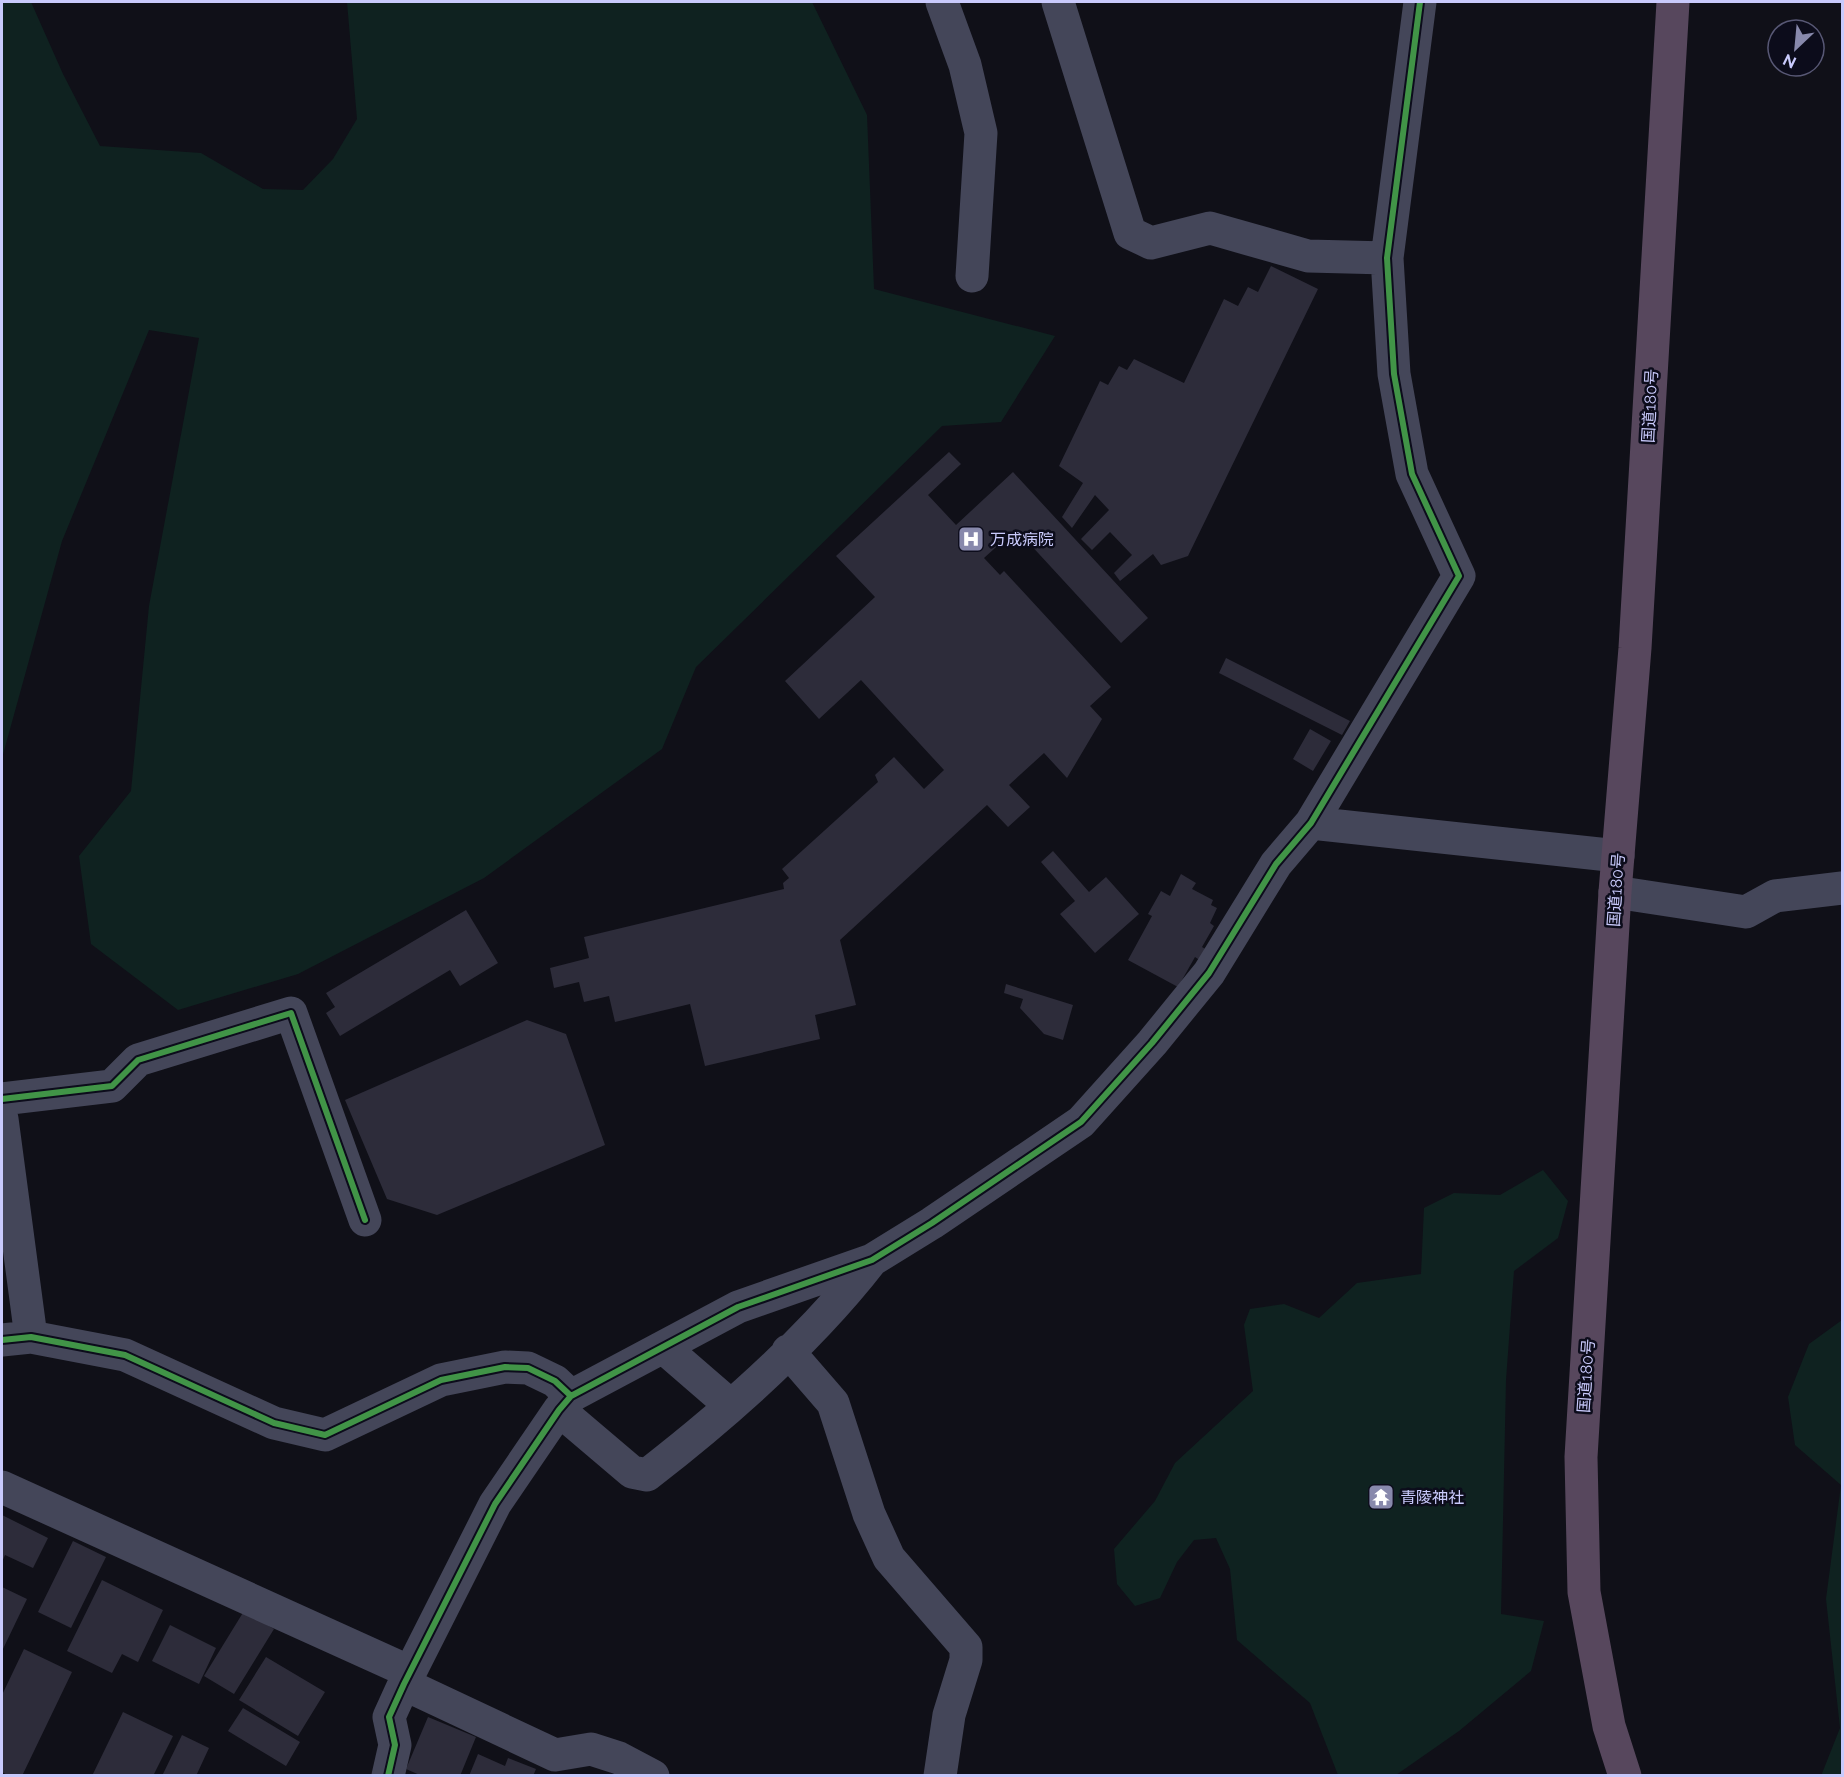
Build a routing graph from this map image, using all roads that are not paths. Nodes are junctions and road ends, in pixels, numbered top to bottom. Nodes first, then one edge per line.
1 (942, 2) edge
2 (1058, 2) edge
3 (1420, 2) edge
4 (1673, 2) edge
5 (1387, 258) junction
6 (972, 276) dead end
7 (1311, 823) junction
8 (1618, 856) junction
9 (1842, 888) edge
10 (1615, 892) junction
11 (2, 1099) edge
12 (2, 1119) edge
13 (365, 1220) dead end
14 (872, 1260) junction
15 (16, 1339) edge
16 (663, 1347) junction
17 (788, 1351) junction
18 (565, 1403) junction
19 (730, 1405) junction
20 (2, 1487) edge
21 (407, 1678) junction
22 (388, 1776) edge
23 (653, 1776) edge
24 (940, 1776) edge
25 (1625, 1776) edge

1 - 6 street
2 - 5 street
3 - 5 street
4 - 8 highway, 国道180号
5 - 7 street
7 - 8 street
7 - 14 street
8 - 10 highway, 国道180号
9 - 10 street
10 - 25 highway, 国道180号
11 - 13 street
12 - 15 street
14 - 16 street
14 - 17 street
15 - 18 street
16 - 18 street
16 - 19 street
17 - 19 street
17 - 24 street
18 - 19 street
18 - 21 street
20 - 21 street
21 - 22 street
21 - 23 street

